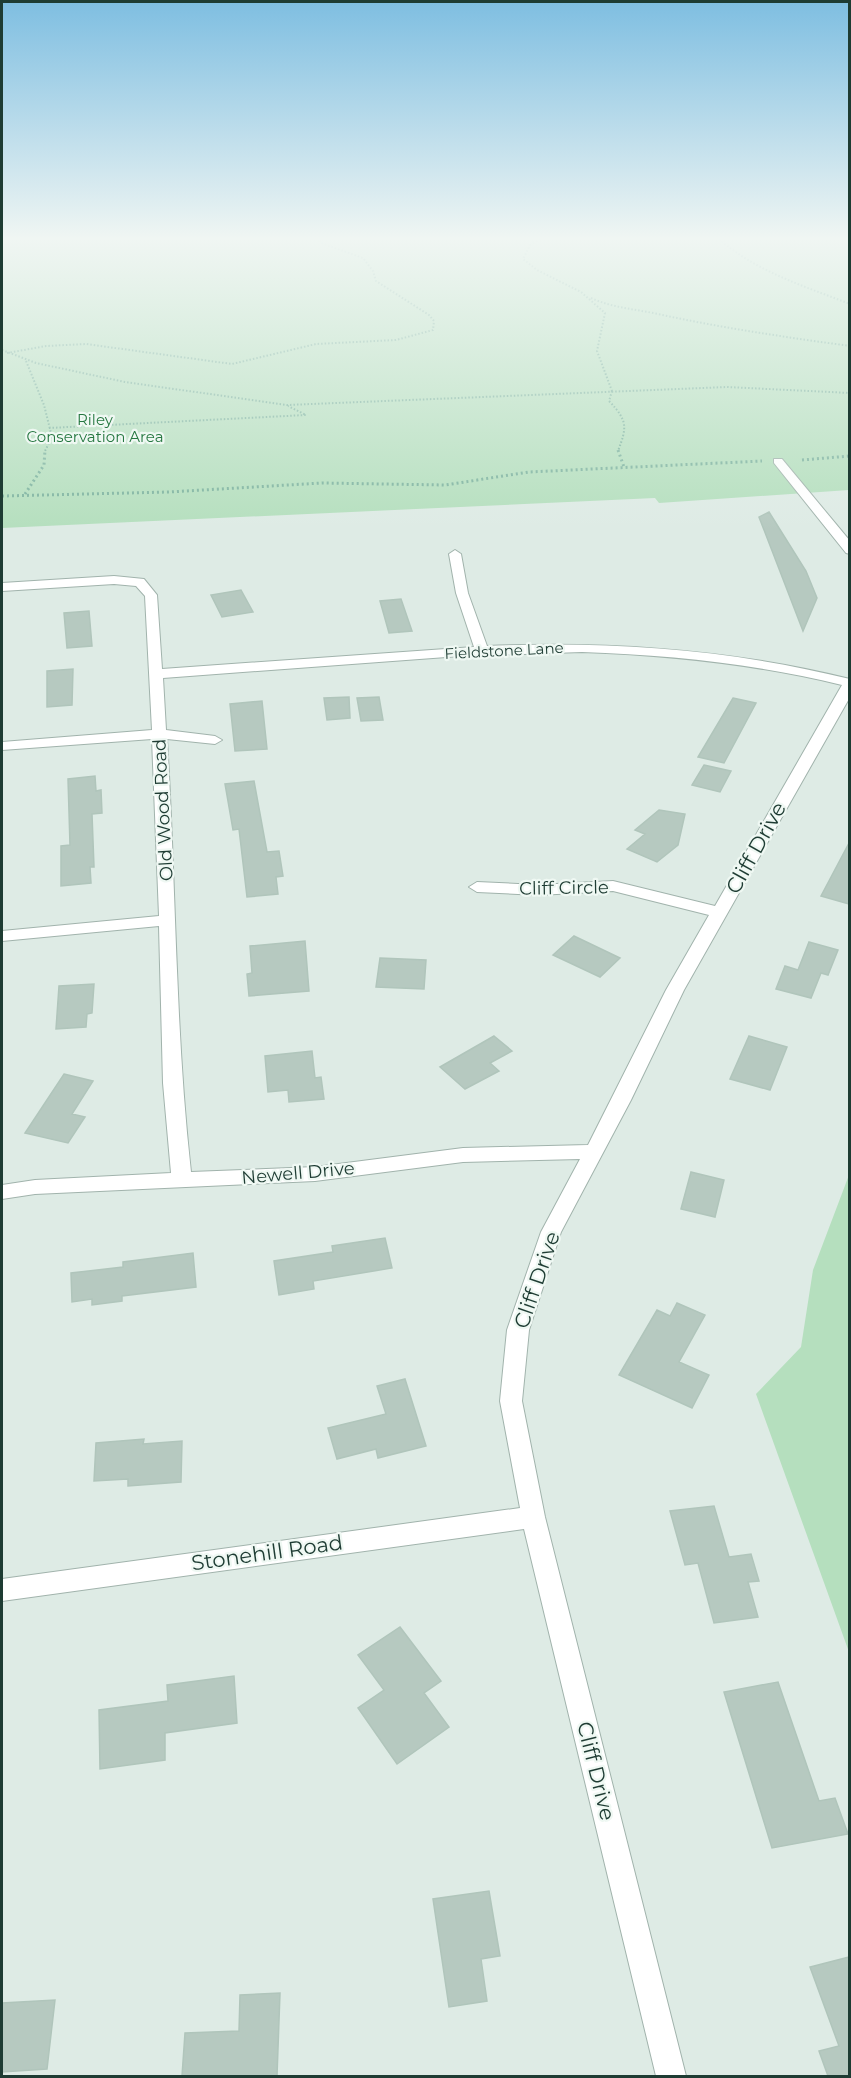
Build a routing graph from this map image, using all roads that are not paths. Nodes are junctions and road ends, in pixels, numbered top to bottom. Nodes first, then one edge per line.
1 (778, 461) road end
2 (849, 550) edge
3 (455, 554) dead end
4 (2, 587) edge
5 (482, 651) junction
6 (156, 674) junction
7 (849, 684) edge
8 (159, 734) junction
9 (215, 740) dead end
10 (2, 746) edge
11 (477, 887) dead end
12 (720, 912) junction
13 (167, 920) junction
14 (2, 936) edge
15 (594, 1152) junction
16 (182, 1181) junction
17 (2, 1192) edge
18 (533, 1517) junction
19 (2, 1590) edge
20 (671, 2076) edge

1 - 2 street
3 - 5 street
4 - 6 street, Old Wood Road
5 - 6 street, Fieldstone Lane
5 - 7 street, Fieldstone Lane
6 - 8 street, Old Wood Road
7 - 12 street, Cliff Drive
8 - 9 street
8 - 10 street
8 - 13 street, Old Wood Road
11 - 12 street, Cliff Circle
12 - 15 street, Cliff Drive
13 - 14 street
13 - 16 street, Old Wood Road
15 - 16 street, Newell Drive
15 - 18 street, Cliff Drive
16 - 17 street, Newell Drive
18 - 19 street, Stonehill Road
18 - 20 street, Cliff Drive

